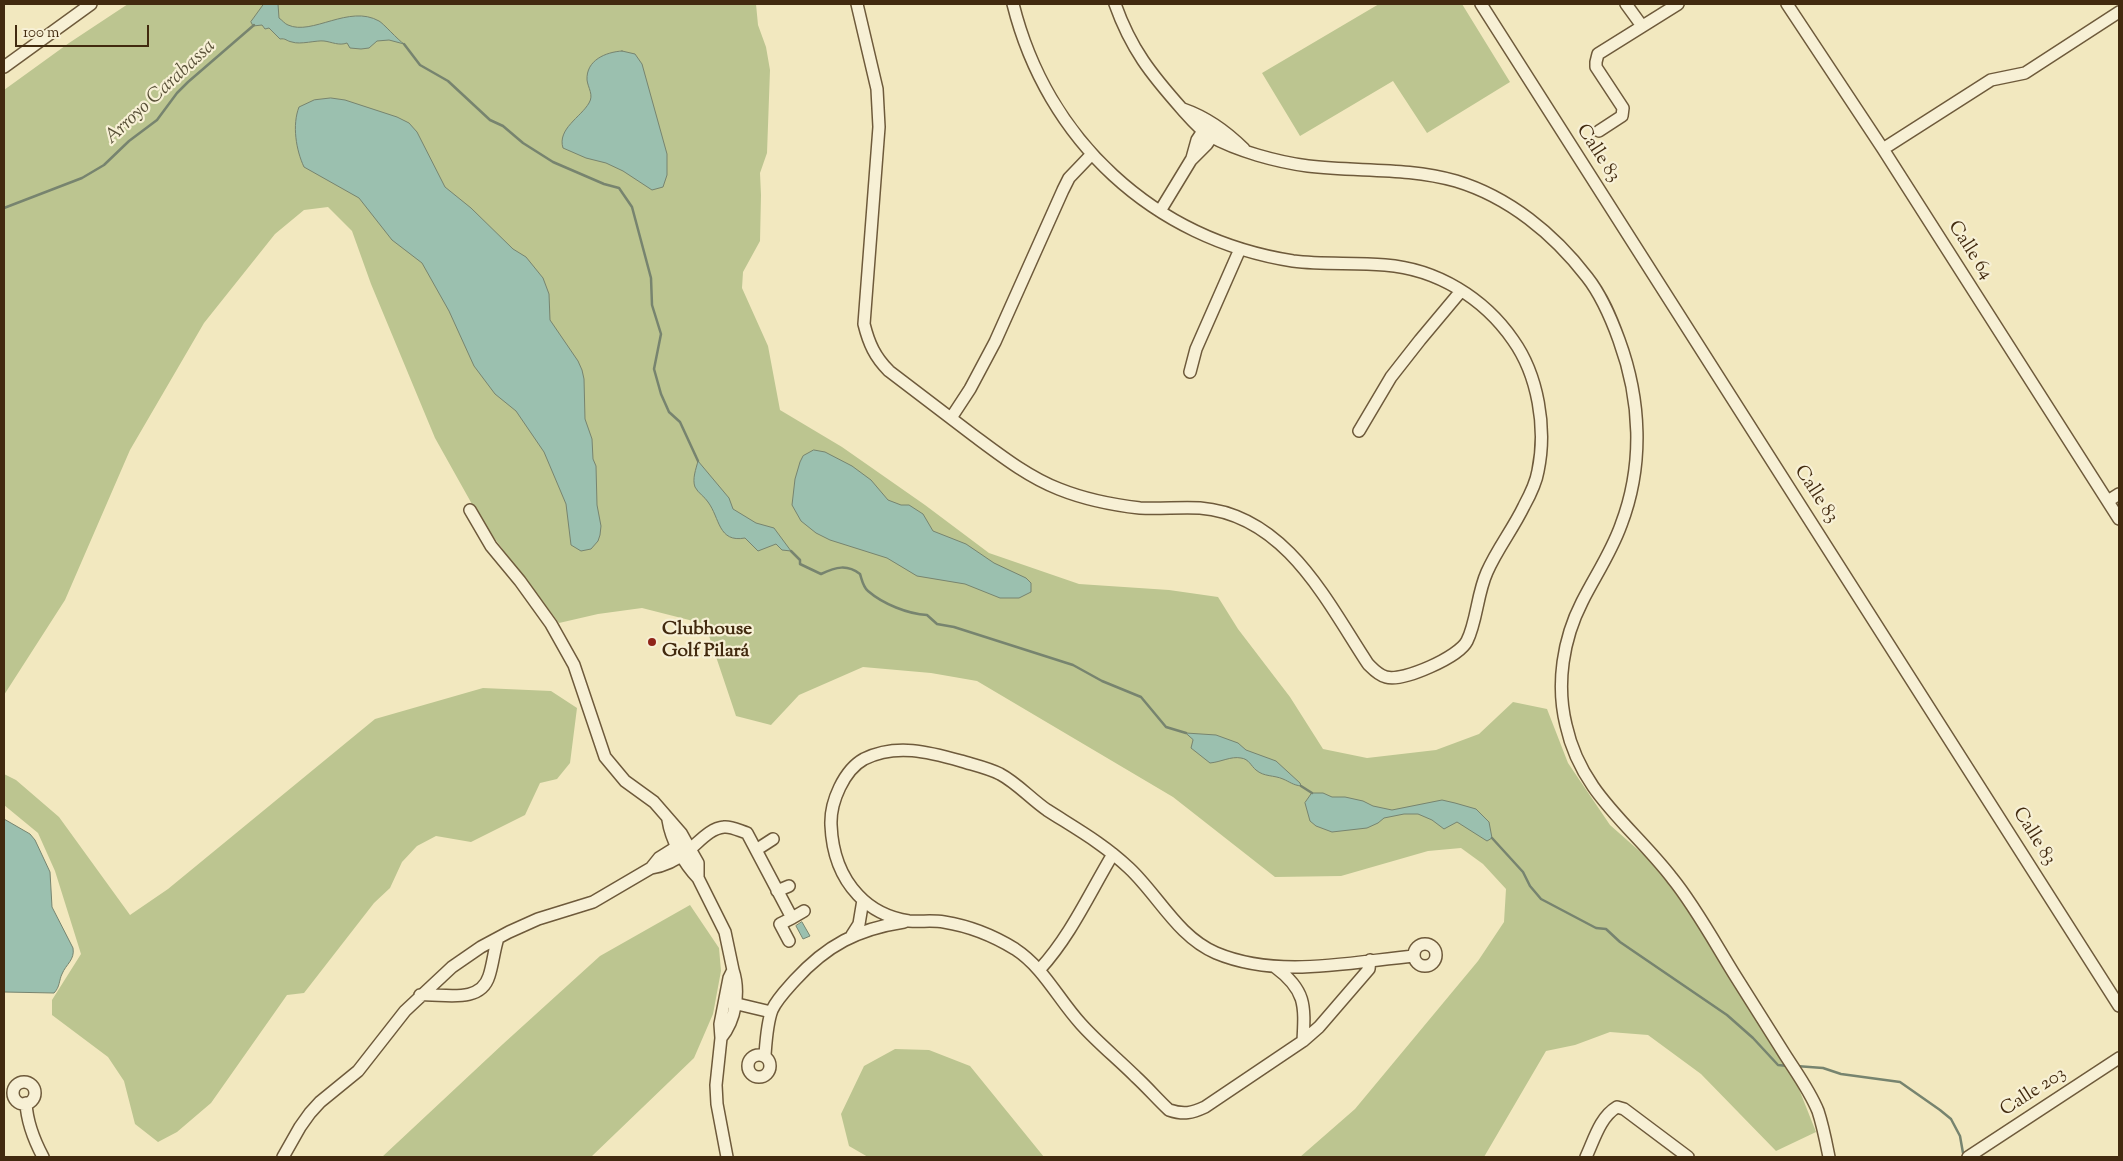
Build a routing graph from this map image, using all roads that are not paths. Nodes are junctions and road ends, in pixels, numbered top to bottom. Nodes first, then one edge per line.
1 (91, 4) edge
2 (858, 4) edge
3 (1013, 4) edge
4 (1115, 4) edge
5 (1481, 4) edge
6 (1626, 4) edge
7 (1678, 4) edge
8 (1787, 4) edge
9 (2119, 12) edge
10 (1642, 26) junction
11 (4, 67) edge
12 (1211, 129) junction
13 (1599, 131) dead end
14 (1883, 149) junction
15 (1091, 154) junction
16 (1160, 211) junction
17 (1240, 249) junction
18 (1461, 291) junction
19 (1190, 372) dead end
20 (951, 418) junction
21 (1360, 431) dead end
22 (2119, 494) edge
23 (2108, 501) junction
24 (470, 510) dead end
25 (2119, 520) edge
26 (773, 839) dead end
27 (749, 844) junction
28 (686, 847) junction
29 (1113, 854) junction
30 (789, 886) dead end
31 (777, 891) junction
32 (863, 900) junction
33 (804, 911) dead end
34 (792, 918) junction
35 (910, 921) junction
36 (852, 935) junction
37 (498, 938) junction
38 (789, 941) dead end
39 (1414, 956) dead end
40 (1370, 960) junction
41 (1275, 967) junction
42 (1040, 969) junction
43 (420, 995) junction
44 (730, 1002) junction
45 (2119, 1006) edge
46 (771, 1012) junction
47 (1303, 1041) junction
48 (765, 1055) dead end
49 (2119, 1058) edge
50 (26, 1103) dead end
51 (43, 1157) edge
52 (283, 1157) edge
53 (728, 1157) edge
54 (1586, 1157) edge
55 (1688, 1157) edge
56 (1829, 1157) edge
57 (1968, 1157) edge

1 - 11 street
2 - 20 street
3 - 15 street
4 - 12 street
5 - 45 street, Calle 83
6 - 10 street
7 - 10 street
8 - 14 street, Calle 64
9 - 14 street
10 - 13 street
12 - 16 street
12 - 56 street
14 - 23 street, Calle 64
15 - 16 street
15 - 20 street
16 - 17 street
17 - 18 street
17 - 19 street
18 - 20 street
18 - 21 street
22 - 23 street
23 - 25 street, Calle 64
24 - 28 street
26 - 27 street
27 - 28 street
27 - 31 street
28 - 37 street
28 - 44 street
29 - 32 street
29 - 41 street
29 - 42 street
30 - 31 street
31 - 34 street
32 - 35 street
32 - 36 street
33 - 34 street
34 - 38 street
35 - 36 street
35 - 42 street
36 - 46 street
37 - 43 street
37 - 43 street
39 - 40 street
40 - 41 street
40 - 47 street
41 - 47 street
42 - 47 street
43 - 52 street
44 - 46 street
44 - 53 street
46 - 48 street
49 - 57 street, Calle 203
50 - 51 street
54 - 55 street

